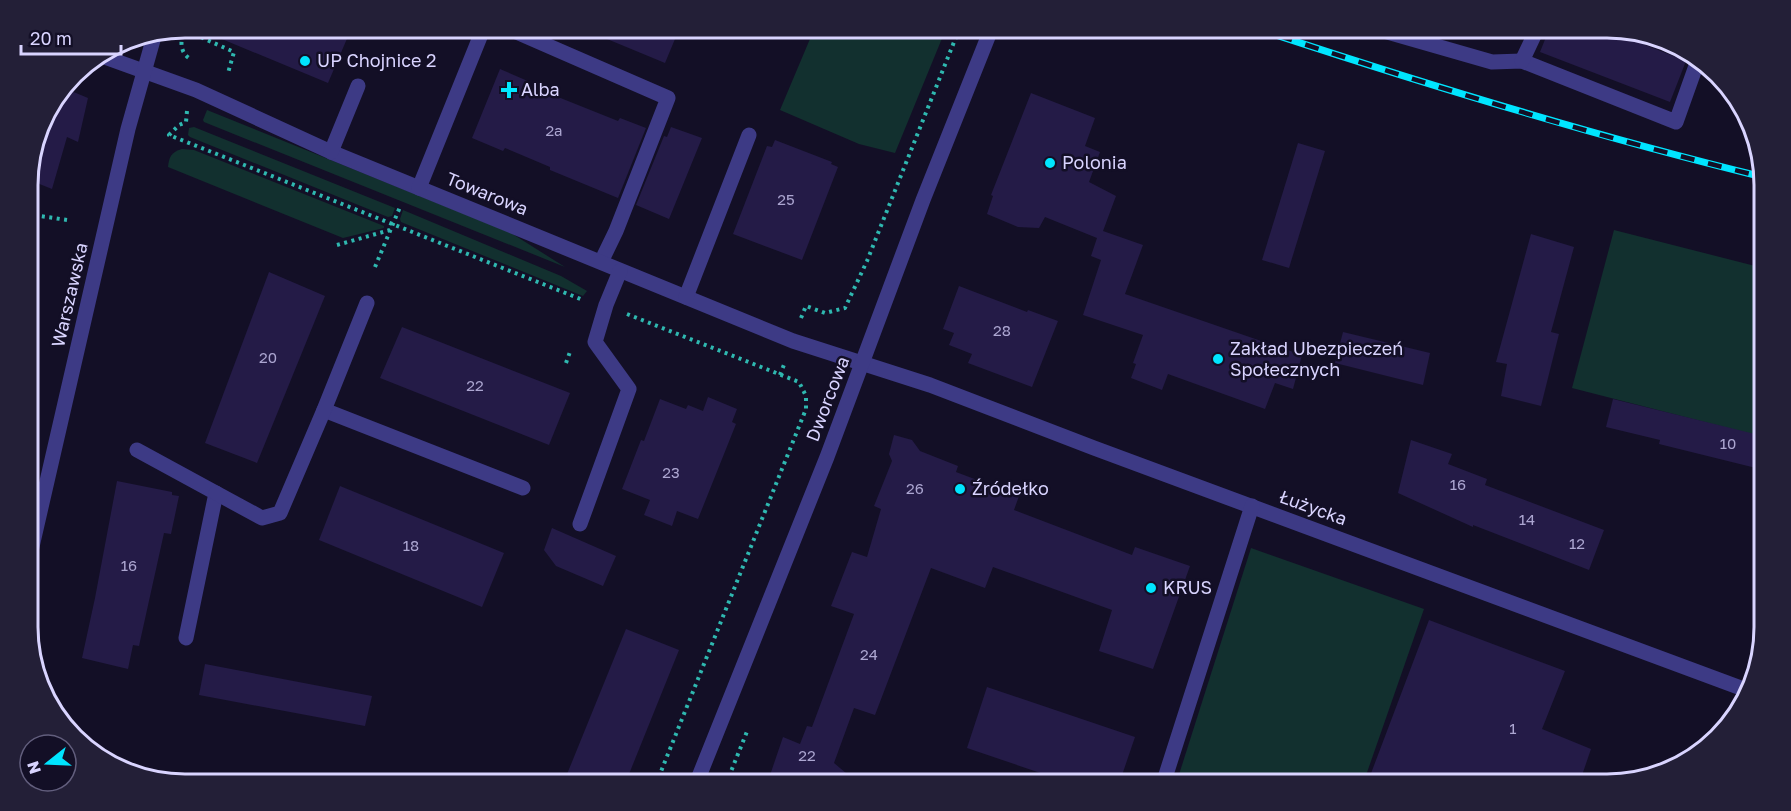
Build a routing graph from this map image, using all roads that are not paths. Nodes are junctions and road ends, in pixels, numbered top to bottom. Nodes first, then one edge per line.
1 (480, 38) edge
2 (530, 38) edge
3 (988, 38) edge
4 (1408, 38) edge
5 (1533, 38) edge
6 (153, 41) edge
7 (109, 58) edge
8 (1522, 61) junction
9 (1696, 68) edge
10 (145, 71) junction
11 (358, 86) dead end
12 (749, 135) dead end
13 (331, 152) junction
14 (419, 188) junction
15 (601, 262) junction
16 (620, 270) junction
17 (686, 297) junction
18 (367, 303) dead end
19 (862, 363) junction
20 (324, 410) junction
21 (137, 450) dead end
22 (523, 488) dead end
23 (216, 493) junction
24 (1252, 506) junction
25 (38, 520) edge
26 (579, 524) dead end
27 (186, 638) dead end
28 (1740, 688) edge
29 (1166, 773) edge
30 (700, 774) edge

1 - 14 street
2 - 15 street
3 - 19 street, Dworcowa
4 - 8 street
5 - 8 street
6 - 10 street, Warszawska
7 - 10 street, Towarowa
8 - 9 street
10 - 13 street, Towarowa
10 - 25 street, Warszawska
11 - 13 street
12 - 17 street
13 - 14 street, Towarowa
14 - 15 street, Towarowa
15 - 16 street, Towarowa
16 - 17 street, Towarowa
16 - 26 street
17 - 19 street, Towarowa
18 - 20 street
19 - 24 street, Łużycka
19 - 30 street, Dworcowa
20 - 22 street
20 - 23 street
21 - 23 street
23 - 27 street
24 - 28 street, Łużycka
24 - 29 street

